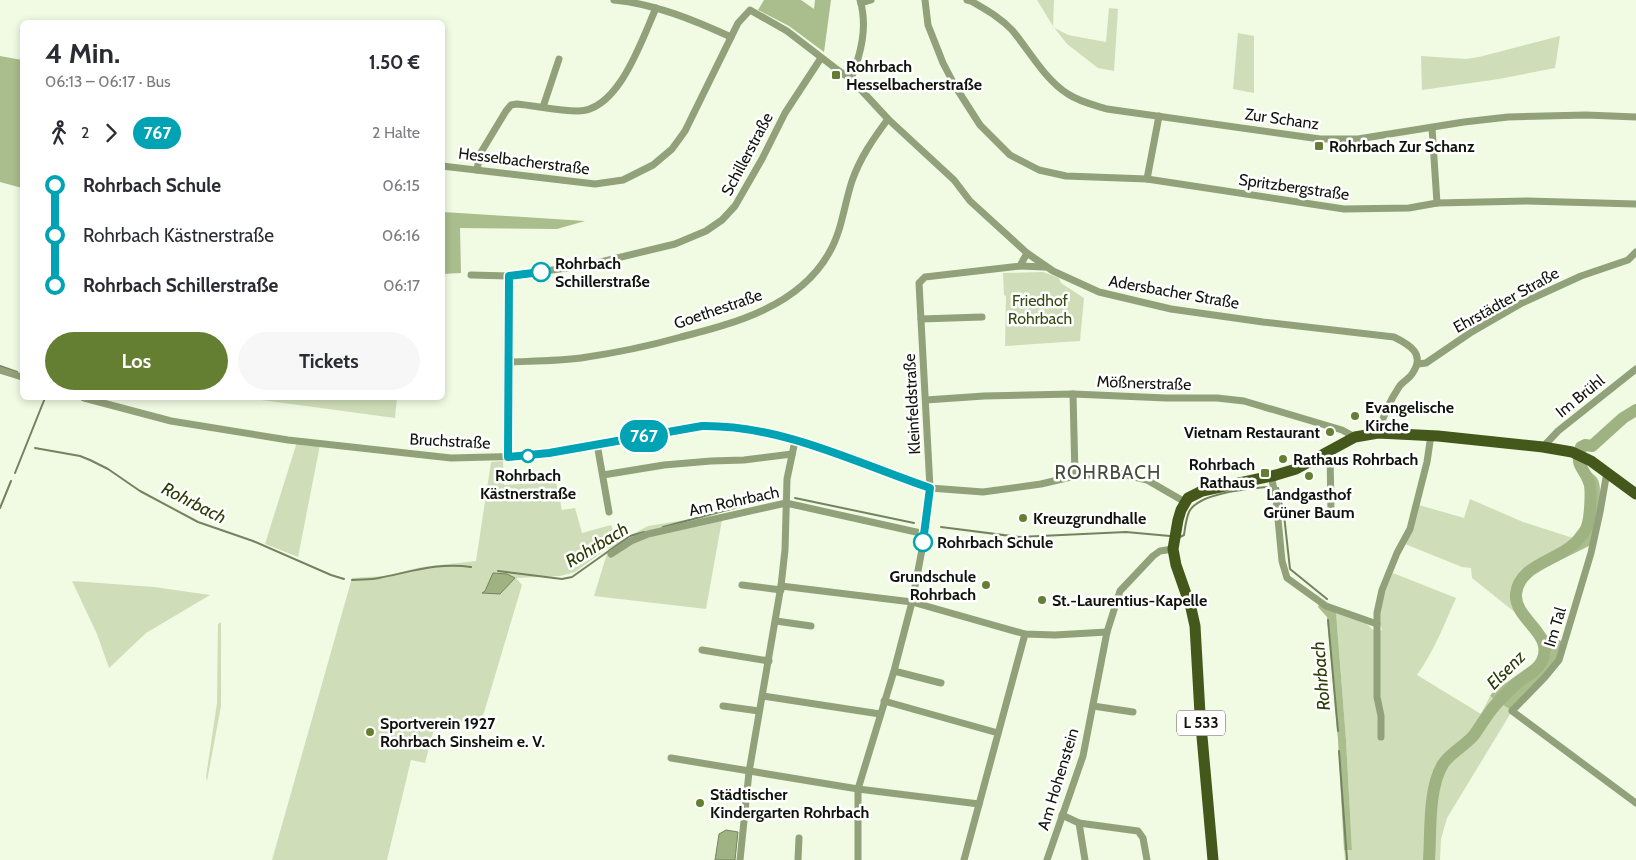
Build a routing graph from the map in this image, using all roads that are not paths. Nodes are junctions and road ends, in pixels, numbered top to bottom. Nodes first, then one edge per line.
1 (614, 0) edge
2 (871, 0) edge
3 (925, 0) edge
4 (967, 0) edge
5 (860, 2) edge
6 (656, 8) junction
7 (750, 10) joint
8 (731, 37) junction
9 (821, 58) junction
10 (559, 59) dead end
11 (851, 78) junction
12 (543, 107) junction
13 (1159, 116) junction
14 (1636, 117) edge
15 (888, 120) junction
16 (1432, 128) junction
17 (445, 166) edge
18 (477, 170) junction
19 (1147, 179) junction
20 (1437, 203) junction
21 (1636, 204) edge
22 (1027, 252) junction
23 (1636, 252) edge
24 (1020, 266) junction
25 (1046, 267) junction
26 (471, 275) dead end
27 (509, 276) junction
28 (982, 317) dead end
29 (921, 319) junction
30 (509, 362) junction
31 (1418, 364) junction
32 (1636, 369) edge
33 (0, 370) edge
34 (20, 376) edge
35 (1073, 394) junction
36 (92, 400) edge
37 (926, 400) junction
38 (1378, 433) junction
39 (1431, 435) junction
40 (1355, 437) junction
41 (795, 441) junction
42 (596, 444) junction
43 (1543, 447) junction
44 (1330, 451) junction
45 (792, 454) junction
46 (508, 457) junction
47 (1607, 472) junction
48 (603, 475) junction
49 (1076, 476) junction
50 (1271, 476) junction
51 (930, 488) junction
52 (1635, 494) edge
53 (1186, 502) junction
54 (786, 503) junction
55 (609, 512) dead end
56 (1331, 512) dead end
57 (925, 534) junction
58 (1174, 540) junction
59 (611, 554) dead end
60 (742, 585) dead end
61 (781, 588) junction
62 (912, 602) junction
63 (776, 621) junction
64 (1377, 624) junction
65 (810, 626) dead end
66 (1107, 632) junction
67 (1025, 634) junction
68 (702, 650) dead end
69 (769, 661) junction
70 (894, 671) junction
71 (941, 683) dead end
72 (763, 696) junction
73 (884, 701) junction
74 (723, 706) dead end
75 (1092, 706) junction
76 (760, 711) junction
77 (1133, 712) dead end
78 (880, 714) junction
79 (998, 733) junction
80 (1381, 737) dead end
81 (671, 758) dead end
82 (749, 772) junction
83 (858, 789) junction
84 (1636, 803) edge
85 (979, 804) junction
86 (1062, 815) junction
87 (1079, 823) junction
88 (799, 838) dead end
89 (740, 860) edge
90 (798, 860) edge
91 (858, 860) edge
92 (964, 860) edge
93 (1047, 860) edge
94 (1085, 860) edge
95 (1147, 860) edge
96 (1213, 860) edge

1 - 6 street
2 - 5 street
3 - 19 street, Spritzbergstraße
4 - 13 street, Zur Schanz
5 - 11 street
6 - 8 street
6 - 12 street
7 - 8 street, Hesselbacherstraße
7 - 9 street, Adersbacher Straße
8 - 18 street, Hesselbacherstraße
9 - 11 street, Adersbacher Straße
9 - 27 street, Schillerstraße
10 - 12 street
11 - 15 street, Adersbacher Straße
12 - 18 street
13 - 16 street, Zur Schanz
13 - 19 street
14 - 16 street, Zur Schanz
15 - 22 street, Adersbacher Straße
15 - 30 street, Goethestraße
16 - 20 street
17 - 18 street, Hesselbacherstraße
19 - 20 street, Spritzbergstraße
20 - 21 street, Spritzbergstraße
22 - 24 street
22 - 25 street, Adersbacher Straße
23 - 31 street, Ehrstädter Straße
24 - 25 street, Kleinfeldstraße
24 - 29 street, Kleinfeldstraße
25 - 31 street, Adersbacher Straße
26 - 27 street, Schillerstraße
27 - 30 street
28 - 29 street
29 - 37 street, Kleinfeldstraße
30 - 46 street
31 - 38 street
32 - 43 street, Im Brühl
33 - 34 street
35 - 37 street, Mößnerstraße
35 - 40 street, Mößnerstraße
35 - 49 street
36 - 46 street, Bruchstraße
37 - 51 street, Kleinfeldstraße
38 - 39 main road
38 - 40 main road
39 - 43 main road
39 - 64 street
40 - 44 main road
41 - 42 street, Bruchstraße
41 - 45 street
41 - 51 street, Bruchstraße
42 - 46 street, Bruchstraße
42 - 48 street
43 - 47 main road
44 - 50 main road
44 - 56 street
45 - 48 street
45 - 54 street
47 - 52 main road
47 - 84 street, Im Tal
48 - 55 street
49 - 51 street, Bruchstraße
49 - 53 street, Bruchstraße
50 - 53 main road
50 - 64 street
51 - 57 street, Kleinfeldstraße
53 - 58 main road, L 533
54 - 57 street, Am Rohrbach
54 - 59 street, Am Rohrbach
54 - 61 street
57 - 62 street, Kleinfeldstraße
58 - 66 street, Am Hohenstein
58 - 96 main road, L 533
60 - 61 street
61 - 62 street
61 - 63 street
62 - 67 street
62 - 70 street, Kleinfeldstraße
63 - 65 street
63 - 69 street
64 - 80 street
66 - 67 street
66 - 75 street, Am Hohenstein
67 - 79 street
68 - 69 street
69 - 72 street
70 - 71 street
70 - 73 street, Kleinfeldstraße
72 - 76 street
72 - 78 street
73 - 78 street, Kleinfeldstraße
73 - 79 street
74 - 76 street
75 - 77 street
75 - 86 street, Am Hohenstein
76 - 82 street
78 - 83 street, Kleinfeldstraße
79 - 85 street
81 - 82 street
82 - 83 street
82 - 89 street
83 - 85 street
83 - 91 street, Kleinfeldstraße
85 - 92 street
86 - 87 street
86 - 93 street, Am Hohenstein
87 - 94 street
87 - 95 street
88 - 90 street

